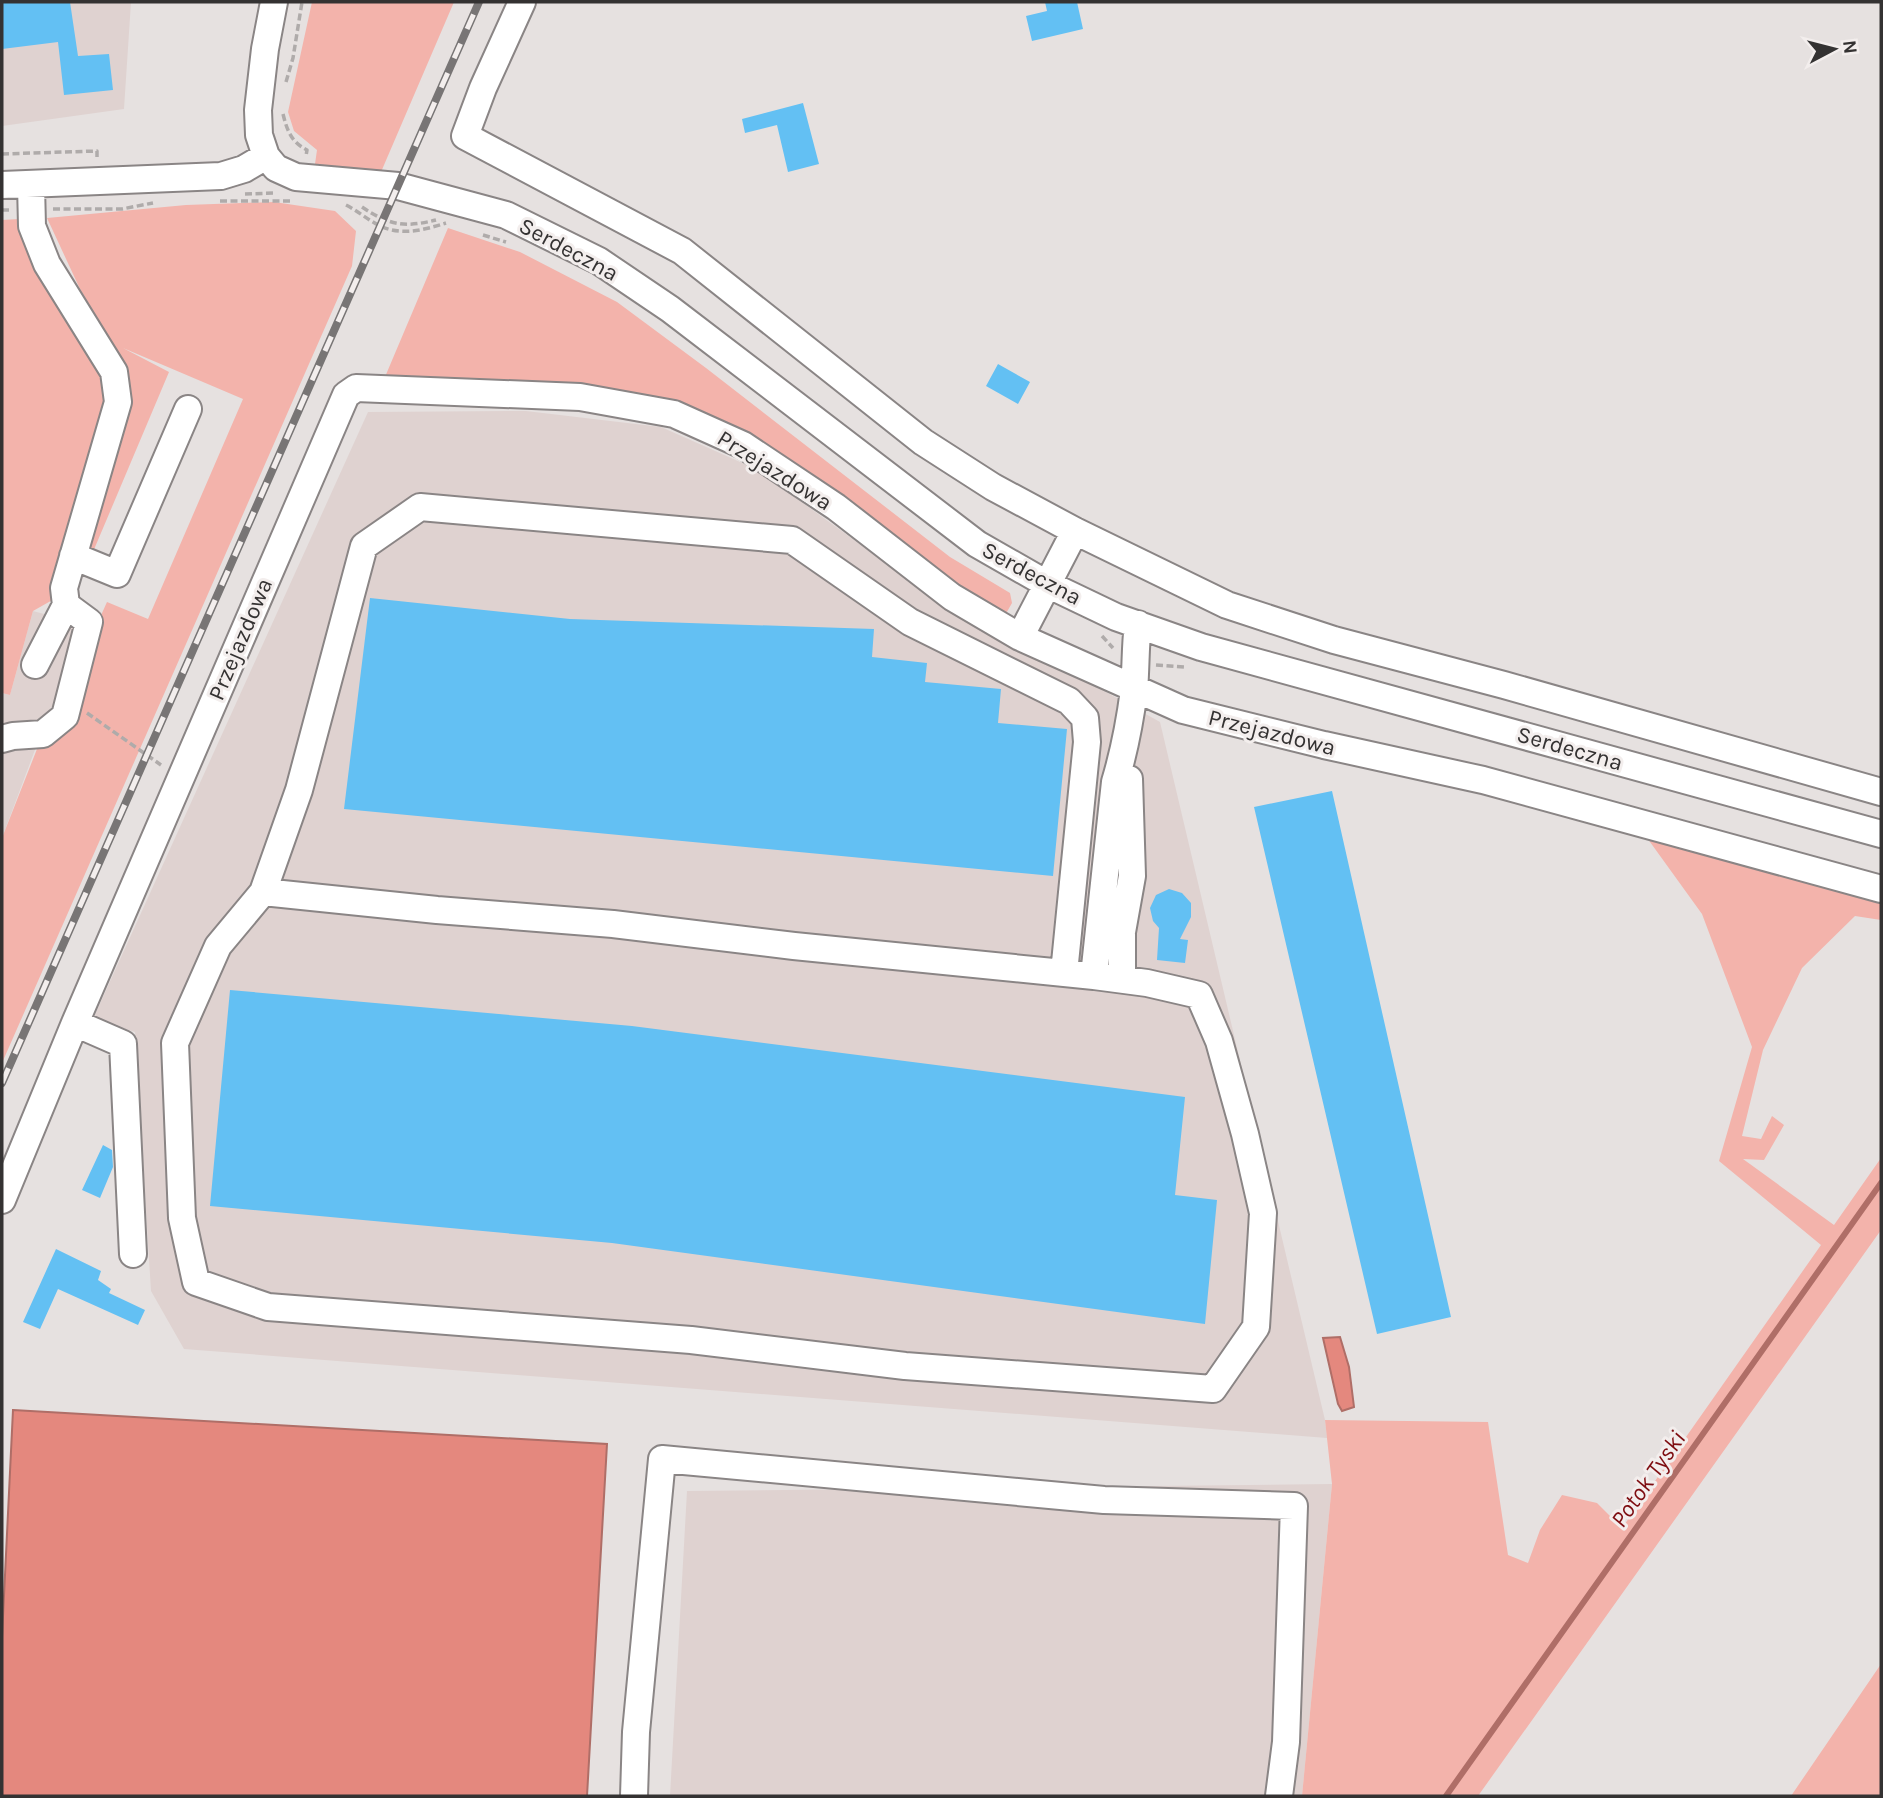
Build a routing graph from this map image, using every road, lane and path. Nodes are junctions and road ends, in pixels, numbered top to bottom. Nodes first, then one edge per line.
1 (274, 2) edge
2 (302, 2) edge
3 (522, 2) edge
4 (284, 89) dead end
5 (282, 112) dead end
6 (266, 156) junction
7 (304, 178) junction
8 (2, 185) edge
9 (31, 185) junction
10 (188, 409) dead end
11 (1075, 531) junction
12 (73, 556) junction
13 (1047, 584) junction
14 (66, 605) junction
15 (1138, 624) junction
16 (1020, 637) junction
17 (35, 665) dead end
18 (1134, 688) junction
19 (69, 700) junction
20 (2, 739) edge
21 (1123, 756) junction
22 (180, 778) junction
23 (1881, 792) edge
24 (1881, 834) edge
25 (1881, 889) edge
26 (264, 892) junction
27 (1064, 973) junction
28 (1094, 976) junction
29 (1122, 979) junction
30 (75, 1023) junction
31 (2, 1199) edge
32 (132, 1254) dead end
33 (634, 1796) edge
34 (1279, 1796) edge

1 - 6 street
2 - 4 path
3 - 11 street
5 - 7 path
6 - 7 street, Serdeczna
6 - 9 street
7 - 13 street, Serdeczna
8 - 9 street
9 - 12 street
10 - 12 street
11 - 13 street
11 - 23 street
12 - 14 street
13 - 15 street, Serdeczna
13 - 16 street
14 - 17 street
14 - 19 street
15 - 18 street
15 - 24 street, Serdeczna
16 - 18 street, Przejazdowa
16 - 22 street, Przejazdowa
18 - 21 street
18 - 25 street, Przejazdowa
19 - 20 street
19 - 22 path
21 - 28 street
21 - 29 street
22 - 30 street, Przejazdowa
26 - 27 street
26 - 27 street
26 - 29 street
27 - 28 street
28 - 29 street
30 - 31 street, Przejazdowa
30 - 32 street
33 - 34 street

